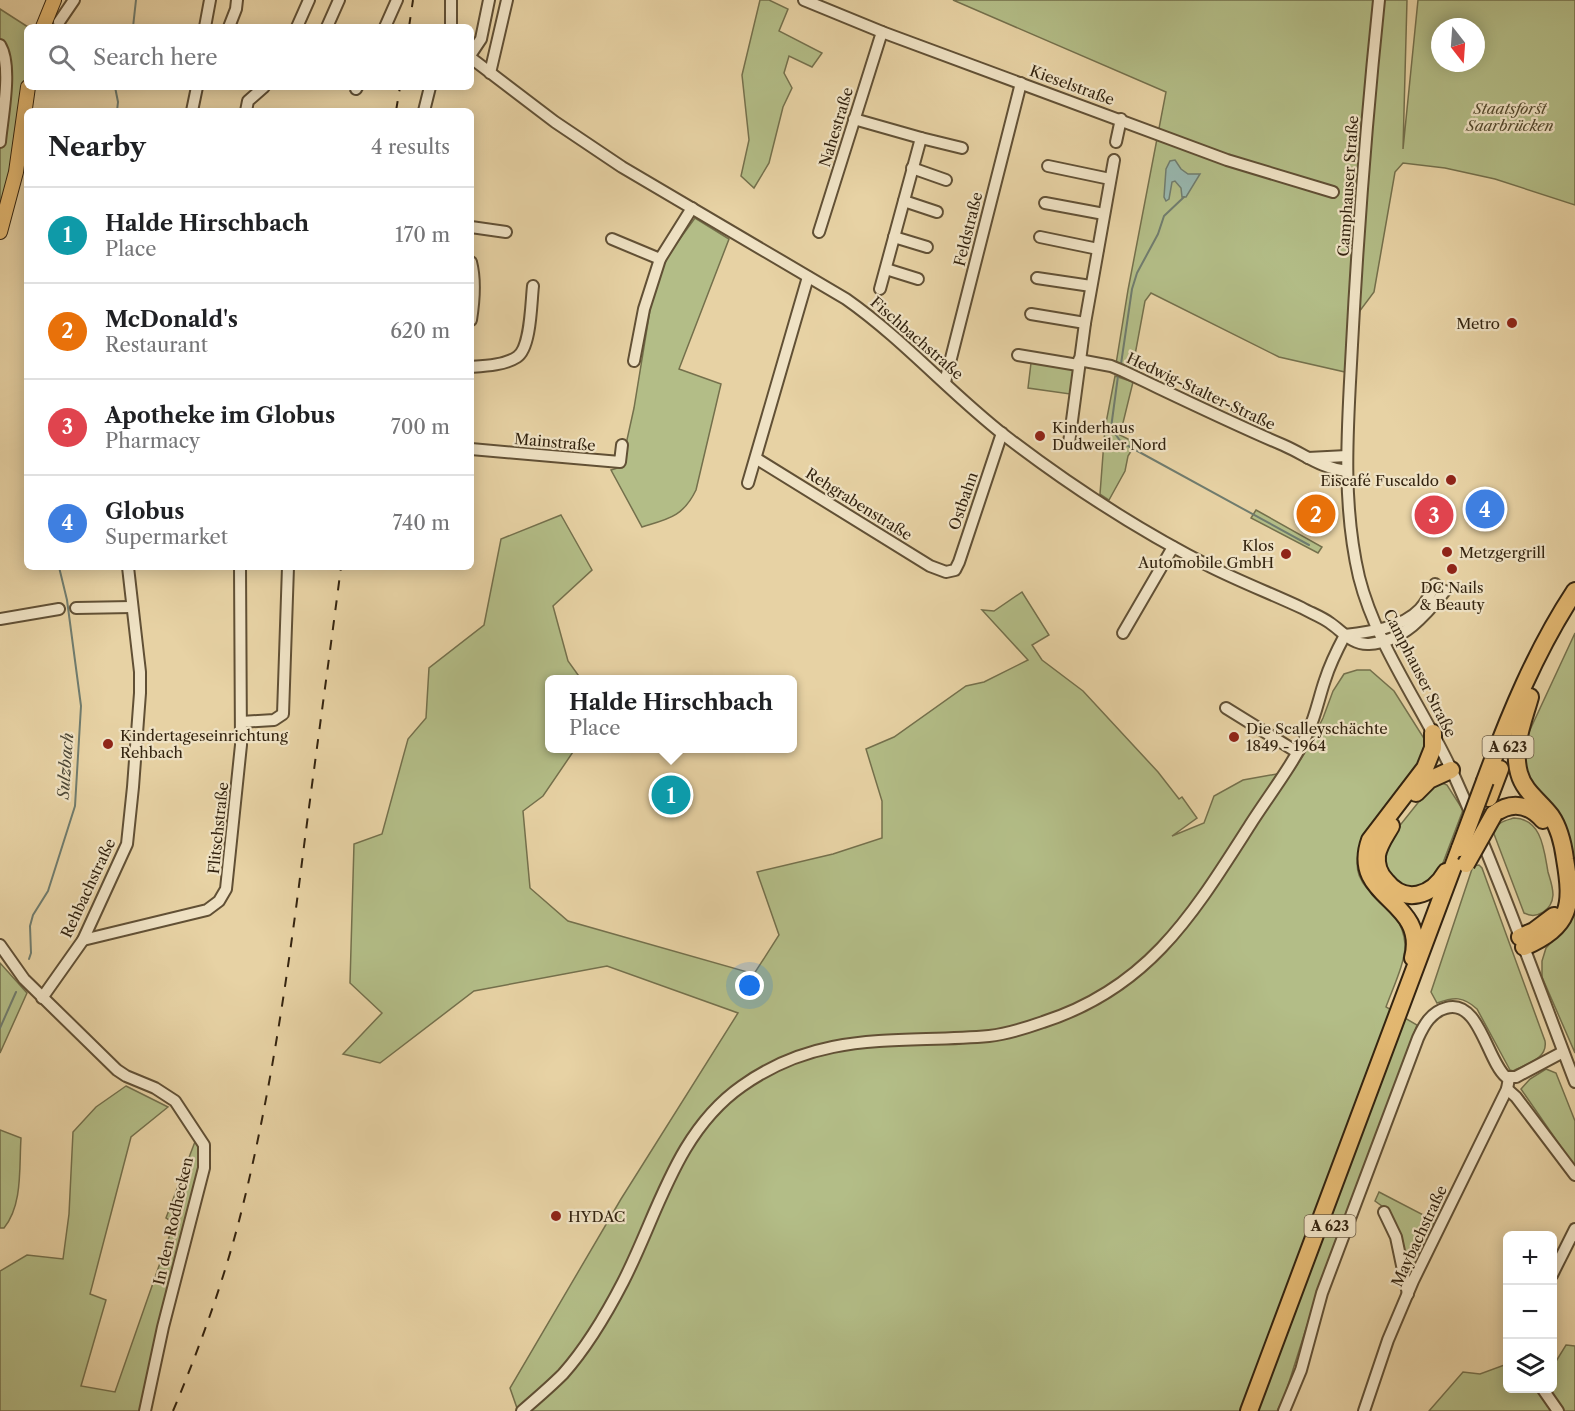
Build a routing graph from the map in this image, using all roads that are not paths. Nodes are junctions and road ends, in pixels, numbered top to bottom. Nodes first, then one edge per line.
1 (54, 0) edge
2 (74, 0) edge
3 (210, 0) edge
4 (237, 0) edge
5 (309, 0) edge
6 (339, 0) edge
7 (397, 0) edge
8 (451, 0) edge
9 (489, 0) edge
10 (507, 0) edge
11 (804, 0) edge
12 (1379, 0) edge
13 (59, 22) dead end
14 (44, 24) edge
15 (206, 24) edge
16 (230, 24) edge
17 (298, 24) edge
18 (328, 24) edge
19 (386, 24) edge
20 (451, 24) edge
21 (882, 32) junction
22 (0, 45) edge
23 (474, 51) edge
24 (474, 59) edge
25 (490, 73) junction
26 (1021, 83) junction
27 (28, 90) edge
28 (196, 90) edge
29 (261, 90) edge
30 (429, 90) edge
31 (247, 106) edge
32 (25, 108) edge
33 (193, 108) edge
34 (425, 108) edge
35 (24, 115) edge
36 (854, 119) junction
37 (1121, 119) junction
38 (921, 138) junction
39 (0, 142) edge
40 (1116, 142) dead end
41 (962, 148) dead end
42 (1114, 160) dead end
43 (1048, 166) dead end
44 (912, 168) junction
45 (1110, 178) junction
46 (946, 180) dead end
47 (1333, 192) dead end
48 (904, 201) junction
49 (1045, 203) dead end
50 (692, 208) junction
51 (937, 212) dead end
52 (1104, 214) junction
53 (474, 227) edge
54 (0, 232) edge
55 (506, 232) dead end
56 (819, 232) dead end
57 (894, 237) junction
58 (1040, 237) dead end
59 (612, 239) dead end
60 (927, 247) dead end
61 (1098, 249) junction
62 (660, 259) junction
63 (886, 269) junction
64 (474, 273) edge
65 (808, 277) junction
66 (1037, 278) dead end
67 (918, 279) dead end
68 (533, 286) dead end
69 (1091, 286) junction
70 (880, 289) dead end
71 (474, 290) edge
72 (1031, 314) dead end
73 (1084, 323) junction
74 (1018, 355) dead end
75 (634, 361) dead end
76 (1078, 363) junction
77 (474, 367) edge
78 (945, 382) junction
79 (1002, 433) junction
80 (1069, 443) dead end
81 (622, 445) dead end
82 (474, 449) edge
83 (1347, 456) junction
84 (1308, 458) junction
85 (757, 459) junction
86 (1347, 471) junction
87 (748, 483) dead end
88 (1173, 547) junction
89 (128, 570) edge
90 (240, 570) edge
91 (288, 570) edge
92 (946, 573) joint
93 (1575, 591) edge
94 (132, 607) junction
95 (76, 608) dead end
96 (59, 609) dead end
97 (1575, 611) edge
98 (0, 619) edge
99 (1379, 629) junction
100 (1407, 630) junction
101 (1123, 633) dead end
102 (1345, 635) junction
103 (1384, 641) junction
104 (1399, 670) junction
105 (1530, 697) junction
106 (1226, 708) dead end
107 (241, 723) junction
108 (1433, 733) junction
109 (1297, 752) junction
110 (1449, 766) junction
111 (1425, 768) junction
112 (1492, 806) junction
113 (1463, 862) junction
114 (83, 940) junction
115 (1522, 942) junction
116 (0, 945) edge
117 (42, 998) junction
118 (1404, 998) junction
119 (1563, 1052) junction
120 (1509, 1078) junction
121 (1575, 1082) edge
122 (1507, 1089) junction
123 (1575, 1175) edge
124 (1384, 1212) dead end
125 (1575, 1229) edge
126 (1557, 1265) edge
127 (1408, 1294) junction
128 (1545, 1393) edge
129 (145, 1411) edge
130 (522, 1411) edge
131 (1250, 1411) edge
132 (1260, 1411) edge
133 (1284, 1411) edge
134 (1364, 1411) edge
135 (1558, 1411) edge

1 - 14 main road
2 - 13 street
3 - 15 street
4 - 16 street
5 - 17 street
6 - 18 street
7 - 19 street
8 - 20 street
9 - 23 street
10 - 25 street
11 - 21 street, Kieselstraße
12 - 83 street, Camphauser Straße
21 - 26 street, Kieselstraße
21 - 36 street, Nahestraße
22 - 39 street
24 - 25 street, Fischbachstraße
25 - 50 street, Fischbachstraße
26 - 37 street, Kieselstraße
26 - 78 street, Feldstraße
27 - 32 main road
28 - 33 street
29 - 31 street
30 - 34 street
35 - 54 main road
36 - 38 street
36 - 56 street, Nahestraße
37 - 40 street
37 - 47 street, Kieselstraße
38 - 41 street
38 - 44 street
42 - 45 street
43 - 45 street
44 - 46 street
44 - 48 street
45 - 52 street
48 - 51 street
48 - 57 street
49 - 52 street
50 - 62 street
50 - 65 street, Fischbachstraße
52 - 61 street
53 - 55 street
57 - 60 street
57 - 63 street
58 - 61 street
59 - 62 street
61 - 69 street
62 - 75 street
63 - 67 street
63 - 70 street
64 - 71 street
65 - 78 street, Fischbachstraße
65 - 85 street
66 - 69 street
68 - 77 street
69 - 73 street
72 - 73 street
73 - 76 street
74 - 76 street, Hedwig-Stalter-Straße
76 - 80 street
76 - 84 street, Hedwig-Stalter-Straße
78 - 79 street, Fischbachstraße
79 - 88 street, Fischbachstraße
79 - 92 street, Ostbahn
81 - 82 street, Mainstraße
83 - 84 street, Hedwig-Stalter-Straße
83 - 86 street, Camphauser Straße
84 - 86 street, Hedwig-Stalter-Straße
85 - 87 street
85 - 92 street, Rehgrabenstraße
86 - 99 street, Camphauser Straße
88 - 101 street
88 - 102 street, Fischbachstraße
89 - 94 street, Rehbachstraße
90 - 107 street, Flitschstraße
91 - 107 street
93 - 113 highway, A 623, bridge
94 - 95 street
94 - 114 street, Rehbachstraße
96 - 98 street
97 - 105 highway, A 623
99 - 100 street, Fischbachstraße
99 - 102 street, Fischbachstraße
99 - 103 street, Camphauser Straße
100 - 103 street, Fischbachstraße
100 - 104 street
102 - 103 street, Fischbachstraße
102 - 109 street
103 - 104 street, Camphauser Straße
104 - 108 street, Camphauser Straße
105 - 112 highway, A 623
105 - 115 highway
106 - 109 street
107 - 114 street, Flitschstraße
108 - 110 street, Camphauser Straße
108 - 111 highway
109 - 130 street
110 - 111 highway
110 - 113 highway
110 - 115 street, Camphauser Straße
111 - 118 highway, A 623
112 - 113 highway, bridge
112 - 115 highway
113 - 118 highway, A 623
113 - 132 highway, A 623
114 - 117 street, Rehbachstraße
115 - 119 street, Camphauser Straße
116 - 117 street, In den Rodhecken
117 - 129 street, In den Rodhecken
118 - 131 highway, A 623
119 - 120 street
119 - 121 street, Camphauser Straße
120 - 122 street, Maybachstraße
120 - 133 street
122 - 123 street
122 - 127 street, Maybachstraße
124 - 127 street
125 - 126 street
127 - 134 street, Maybachstraße
128 - 135 street

